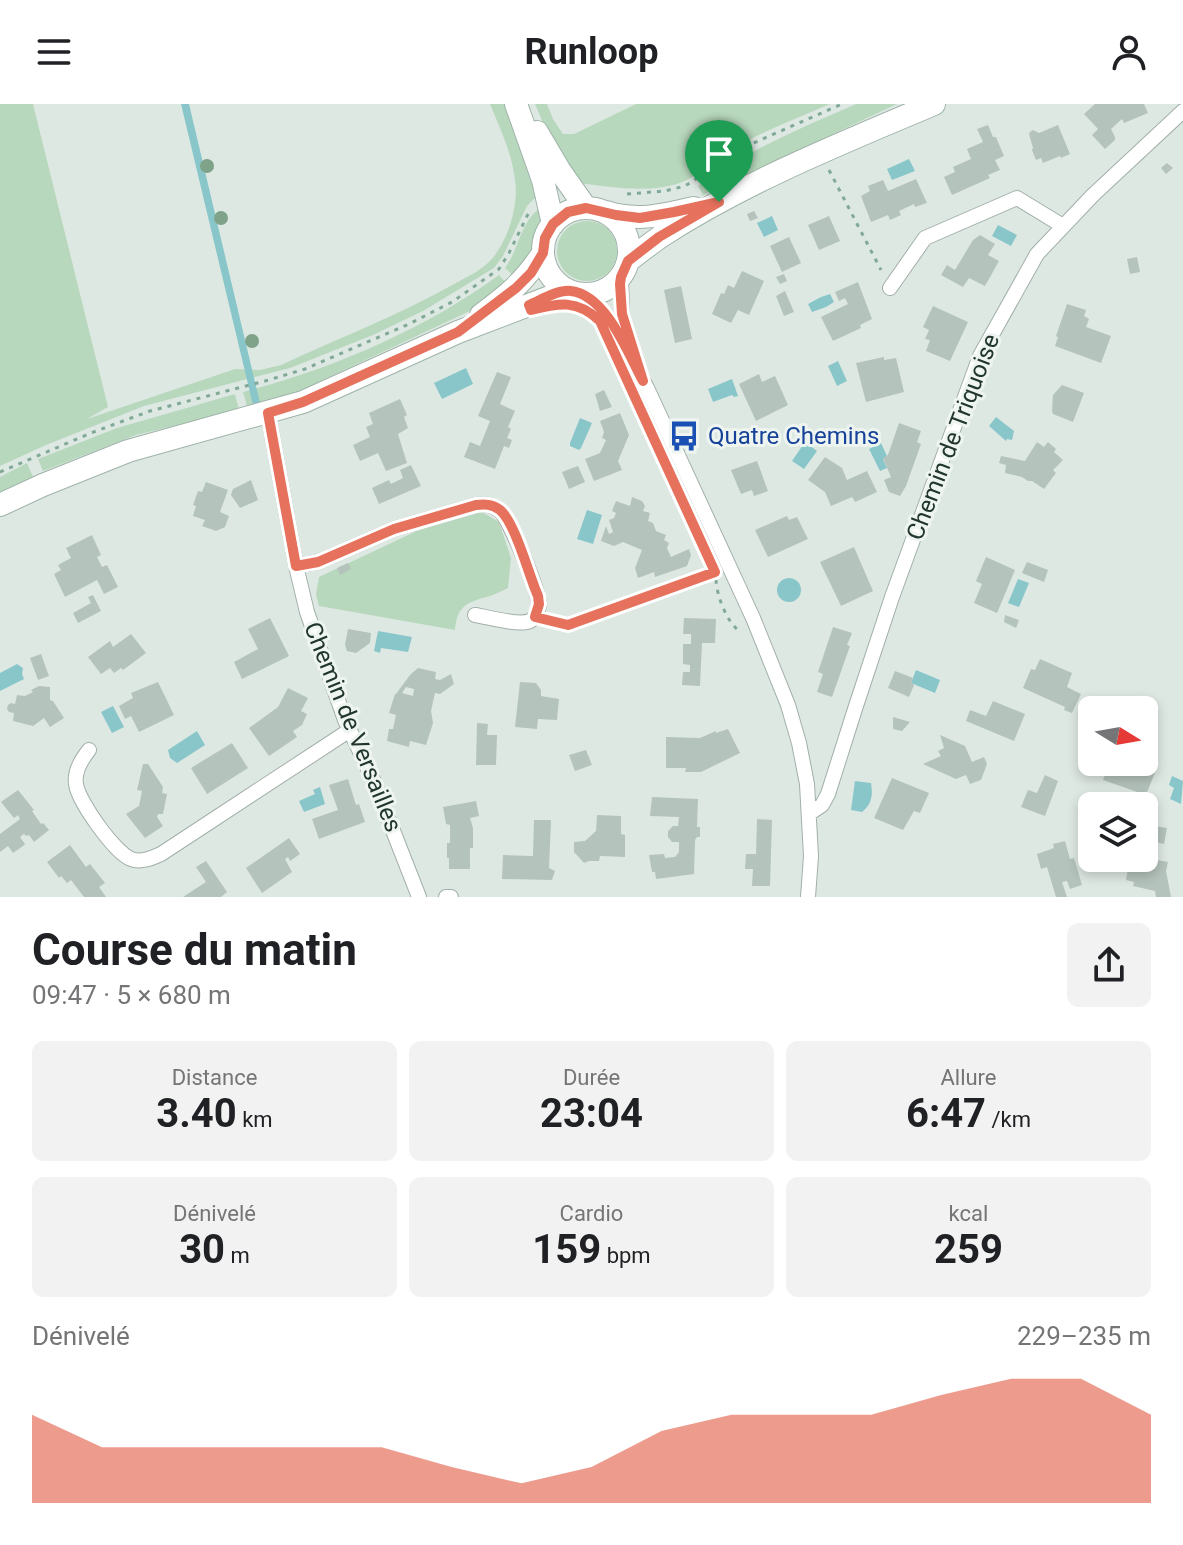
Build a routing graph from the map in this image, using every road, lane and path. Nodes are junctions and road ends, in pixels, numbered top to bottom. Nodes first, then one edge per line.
1 (518, 104) edge
2 (842, 104) edge
3 (934, 104) edge
4 (1183, 111) edge
5 (820, 153) junction
6 (622, 194) dead end
7 (547, 198) junction
8 (719, 202) junction
9 (596, 210) junction
10 (553, 224) junction
11 (1063, 226) junction
12 (543, 253) junction
13 (624, 269) junction
14 (890, 288) joint
15 (577, 292) junction
16 (458, 332) junction
17 (643, 381) junction
18 (268, 413) junction
19 (0, 472) edge
20 (0, 505) edge
21 (296, 566) junction
22 (475, 615) dead end
23 (535, 617) junction
24 (743, 634) dead end
25 (350, 730) junction
26 (89, 750) dead end
27 (810, 813) junction
28 (419, 897) edge
29 (808, 897) edge

1 - 7 street
1 - 9 street
2 - 6 path
3 - 5 street
4 - 11 street, Chemin de Triquoise
5 - 8 street
5 - 14 path
7 - 10 street
7 - 19 path
8 - 9 street
8 - 13 street
9 - 10 street
9 - 13 street
10 - 12 street
11 - 14 street
11 - 27 street, Chemin de Triquoise
12 - 15 street
12 - 16 street
13 - 15 street
13 - 17 street
15 - 16 street
15 - 17 street
16 - 18 street
17 - 27 street
18 - 20 street
18 - 21 street, Chemin de Versailles
21 - 23 street
21 - 25 street, Chemin de Versailles
22 - 23 street
23 - 24 path
25 - 26 street
25 - 28 street, Chemin de Versailles
27 - 29 street

